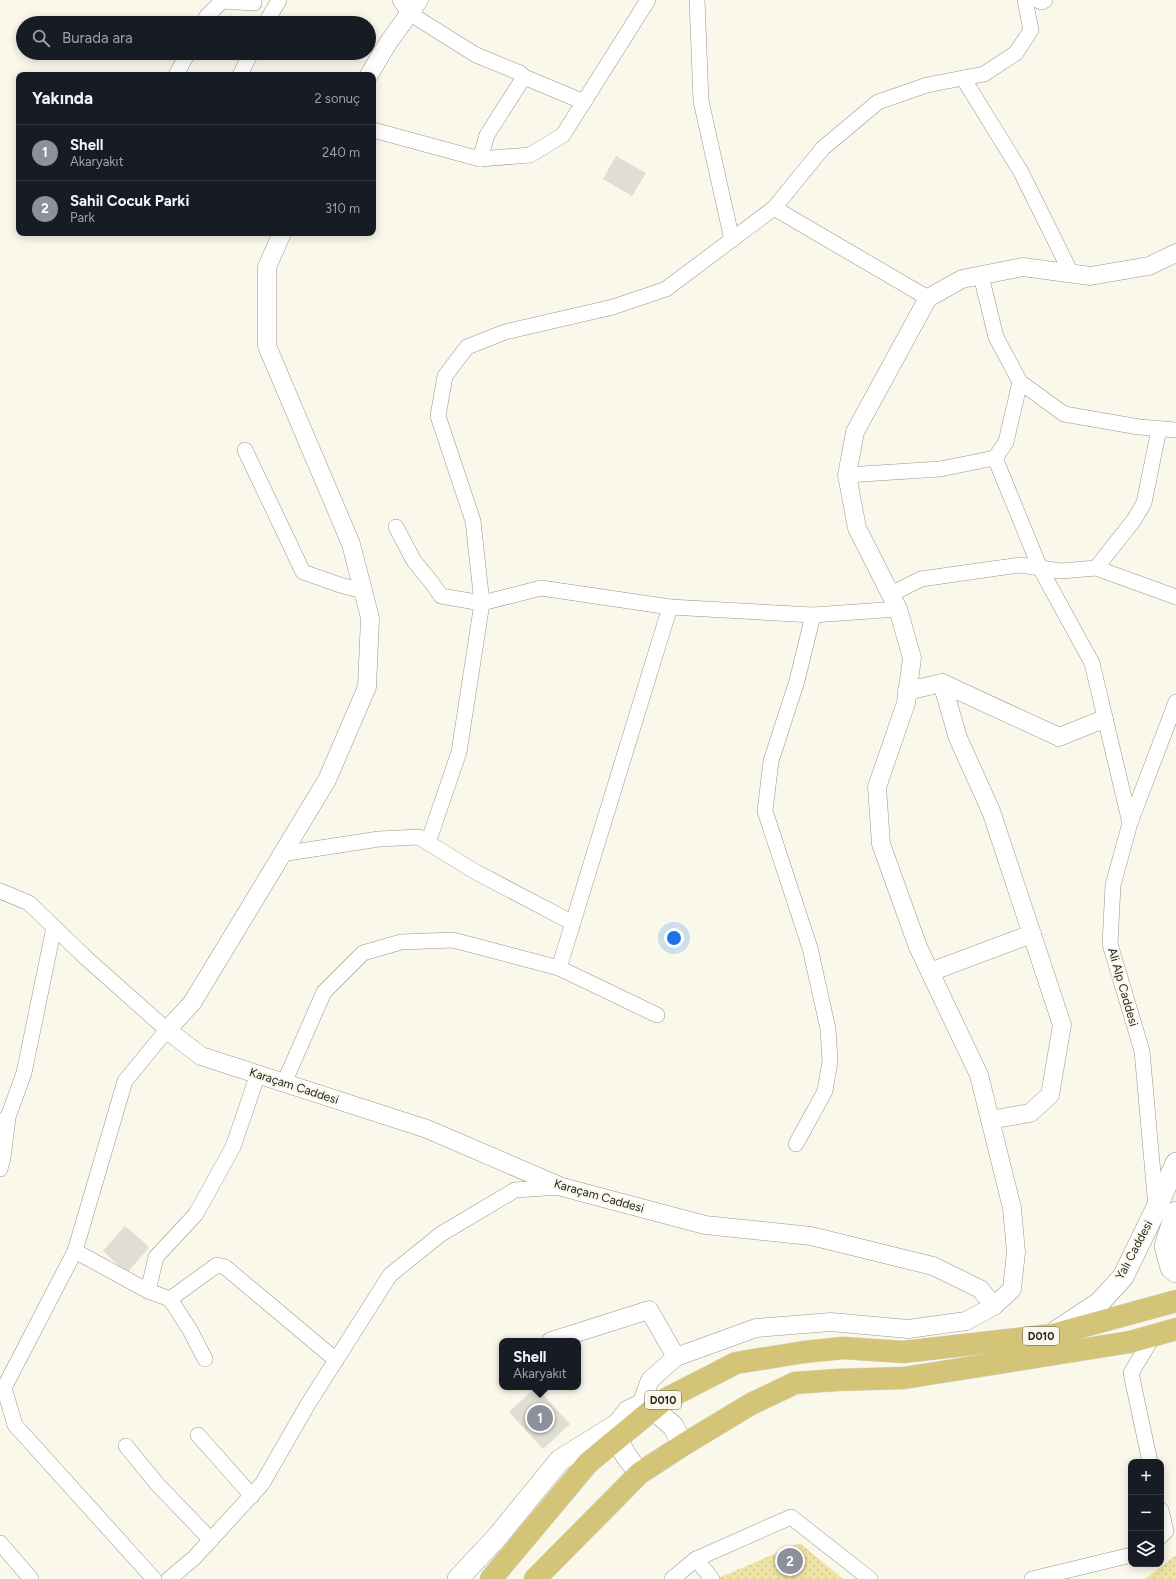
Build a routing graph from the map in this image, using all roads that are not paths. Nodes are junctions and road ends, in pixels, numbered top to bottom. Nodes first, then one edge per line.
1 (279, 0) edge
2 (648, 0) edge
3 (697, 0) edge
4 (1025, 0) edge
5 (1037, 0) edge
6 (1045, 0) edge
7 (254, 3) dead end
8 (409, 4) edge
9 (207, 16) edge
10 (270, 16) edge
11 (184, 60) edge
12 (248, 60) edge
13 (178, 72) edge
14 (242, 72) edge
15 (371, 72) edge
16 (524, 77) junction
17 (963, 78) junction
18 (584, 102) junction
19 (376, 131) edge
20 (480, 158) junction
21 (774, 208) junction
22 (281, 236) edge
23 (732, 240) junction
24 (1176, 253) edge
25 (1071, 273) junction
26 (981, 276) junction
27 (928, 298) junction
28 (1020, 382) junction
29 (1159, 429) junction
30 (1176, 430) edge
31 (244, 450) dead end
32 (995, 458) junction
33 (847, 475) junction
34 (396, 527) dead end
35 (1040, 568) junction
36 (1096, 568) junction
37 (363, 591) junction
38 (1176, 597) edge
39 (894, 601) junction
40 (482, 603) junction
41 (670, 607) junction
42 (813, 615) junction
43 (942, 683) junction
44 (907, 691) junction
45 (1176, 702) edge
46 (1104, 719) junction
47 (1130, 823) junction
48 (428, 843) junction
49 (282, 854) junction
50 (0, 891) edge
51 (573, 923) junction
52 (54, 927) junction
53 (1032, 934) junction
54 (559, 968) junction
55 (930, 972) junction
56 (657, 1015) dead end
57 (168, 1030) junction
58 (258, 1074) junction
59 (284, 1083) junction
60 (4, 1120) edge
61 (990, 1120) junction
62 (796, 1144) dead end
63 (1176, 1163) edge
64 (0, 1169) edge
65 (562, 1187) junction
66 (1166, 1210) edge
67 (75, 1251) junction
68 (1176, 1272) edge
69 (148, 1291) junction
70 (170, 1299) junction
71 (1176, 1301) edge
72 (994, 1306) junction
73 (1176, 1329) edge
74 (1052, 1335) junction
75 (1154, 1335) junction
76 (560, 1338) edge
77 (676, 1357) junction
78 (205, 1359) dead end
79 (336, 1360) junction
80 (2, 1390) edge
81 (647, 1407) junction
82 (618, 1431) junction
83 (198, 1435) dead end
84 (683, 1445) junction
85 (126, 1446) dead end
86 (1149, 1459) edge
87 (640, 1473) junction
88 (252, 1496) junction
89 (1164, 1522) edge
90 (1164, 1532) edge
91 (211, 1540) junction
92 (0, 1543) edge
93 (1128, 1556) edge
94 (696, 1559) junction
95 (31, 1579) edge
96 (154, 1579) edge
97 (169, 1579) edge
98 (458, 1579) edge
99 (491, 1579) edge
100 (535, 1579) edge
101 (672, 1579) edge
102 (712, 1579) edge
103 (870, 1579) edge
104 (1032, 1579) edge

1 - 10 street
2 - 18 street
3 - 23 street
4 - 17 street
5 - 6 street
7 - 9 street
8 - 15 street
8 - 16 street
11 - 13 street
12 - 14 street
16 - 18 street
16 - 20 street
17 - 21 street
17 - 25 street
18 - 20 street
19 - 20 street
21 - 23 street
21 - 27 street
22 - 37 street
23 - 40 street
24 - 25 street
25 - 26 street
26 - 27 street
26 - 28 street
27 - 33 street
28 - 29 street
28 - 32 street
29 - 30 street
29 - 36 street
31 - 37 street
32 - 33 street
32 - 35 street
33 - 39 street
34 - 40 street
35 - 36 street
35 - 39 street
35 - 46 street
36 - 38 street
37 - 49 street
39 - 42 street
39 - 44 street
40 - 41 street
40 - 48 street
41 - 42 street
41 - 51 street
42 - 62 street
43 - 44 street
43 - 46 street
43 - 53 street
44 - 55 street
45 - 47 street, Ali Alp Caddesi
46 - 47 street
47 - 66 street, Ali Alp Caddesi
48 - 49 street
48 - 51 street
49 - 57 street
50 - 52 street
51 - 54 street
52 - 57 street
52 - 60 street
53 - 55 street
53 - 61 street
54 - 56 street
54 - 59 street
55 - 61 street
57 - 58 street, Karaçam Caddesi
57 - 67 street
58 - 59 street, Karaçam Caddesi
58 - 69 street
59 - 65 street, Karaçam Caddesi
60 - 64 street
61 - 72 street
63 - 66 main road, Yalı Caddesi
65 - 72 street, Karaçam Caddesi
65 - 79 street
66 - 68 main road, Yalı Caddesi
66 - 74 main road, Yalı Caddesi
67 - 69 street
67 - 80 street
69 - 70 street
70 - 78 street
70 - 79 street
71 - 74 highway, D010
72 - 77 street
73 - 75 highway, D010
74 - 81 highway, D010
75 - 84 highway, D010
75 - 86 street
76 - 77 street
77 - 81 street
79 - 88 street
80 - 96 street
81 - 82 highway, D010
81 - 84 main road
82 - 87 main road
82 - 98 main road
82 - 99 highway, D010
83 - 88 street
84 - 87 highway, D010
85 - 91 street
87 - 100 highway, D010
88 - 91 street
89 - 90 street
91 - 97 street
92 - 95 street
93 - 104 street
94 - 101 street
94 - 102 street
94 - 103 street

